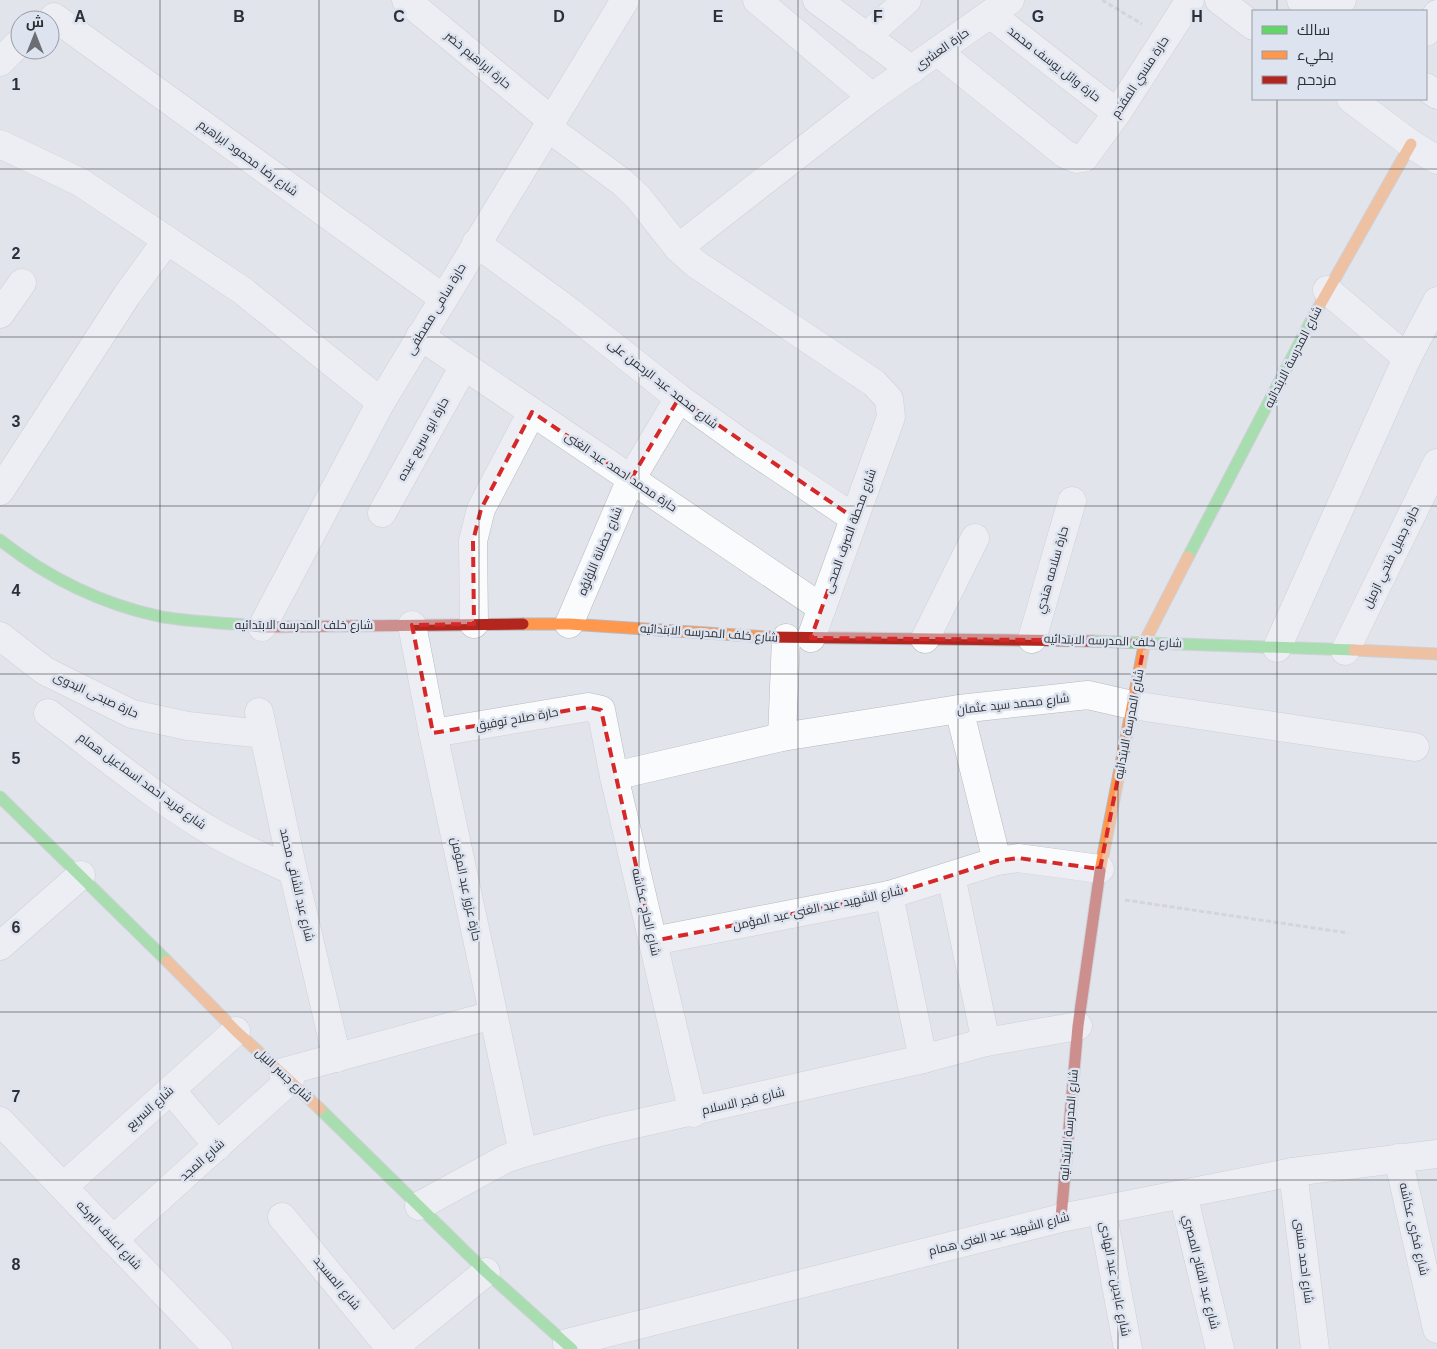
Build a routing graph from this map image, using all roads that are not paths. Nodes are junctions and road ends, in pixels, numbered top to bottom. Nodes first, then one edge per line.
1 (406, 0) edge
2 (756, 0) edge
3 (817, 0) edge
4 (907, 0) edge
5 (1190, 0) edge
6 (1219, 0) edge
7 (1301, 0) edge
8 (622, 1) edge
9 (1000, 8) edge
10 (1315, 10) edge
11 (60, 13) edge
12 (1437, 14) edge
13 (1252, 25) edge
14 (1427, 30) edge
15 (866, 37) junction
16 (10, 52) edge
17 (938, 52) junction
18 (0, 62) edge
19 (912, 70) junction
20 (872, 97) junction
21 (1352, 100) edge
22 (1117, 113) junction
23 (549, 124) junction
24 (0, 144) edge
25 (1411, 144) junction
26 (1437, 160) edge
27 (167, 240) junction
28 (476, 243) junction
29 (678, 248) junction
30 (22, 283) dead end
31 (1327, 290) junction
32 (443, 298) junction
33 (1437, 301) edge
34 (0, 314) edge
35 (420, 336) junction
36 (1406, 358) junction
37 (464, 366) junction
38 (679, 398) junction
39 (381, 402) junction
40 (532, 412) junction
41 (889, 425) joint
42 (1437, 463) edge
43 (631, 479) junction
44 (0, 491) edge
45 (1072, 501) dead end
46 (382, 513) dead end
47 (854, 518) junction
48 (975, 538) dead end
49 (0, 540) edge
50 (822, 608) junction
51 (474, 624) junction
52 (569, 624) junction
53 (412, 625) junction
54 (262, 627) junction
55 (0, 636) edge
56 (799, 638) junction
57 (925, 639) junction
58 (1032, 639) junction
59 (1145, 641) junction
60 (1277, 648) junction
61 (1345, 651) junction
62 (1437, 654) edge
63 (1132, 705) junction
64 (601, 710) joint
65 (959, 710) junction
66 (48, 713) dead end
67 (261, 723) joint
68 (433, 733) junction
69 (782, 737) junction
70 (1415, 747) dead end
71 (614, 776) junction
72 (0, 797) edge
73 (997, 861) junction
74 (1100, 869) junction
75 (293, 870) junction
76 (82, 875) junction
77 (951, 876) junction
78 (889, 895) junction
79 (653, 941) junction
80 (0, 946) edge
81 (493, 1015) junction
82 (1078, 1026) junction
83 (236, 1030) junction
84 (986, 1042) junction
85 (337, 1058) junction
86 (923, 1059) junction
87 (287, 1076) junction
88 (171, 1090) junction
89 (693, 1112) junction
90 (0, 1121) edge
91 (218, 1146) junction
92 (523, 1153) junction
93 (1437, 1154) edge
94 (1398, 1158) junction
95 (1293, 1172) junction
96 (64, 1186) junction
97 (1183, 1194) junction
98 (419, 1206) junction
99 (1102, 1210) junction
100 (282, 1217) dead end
101 (1060, 1218) junction
102 (113, 1240) junction
103 (486, 1272) junction
104 (1437, 1329) edge
105 (569, 1346) edge
106 (218, 1349) edge
107 (392, 1349) edge
108 (1128, 1349) edge
109 (1220, 1349) edge
110 (1315, 1349) edge

1 - 23 street, حارة ابراهيم خضر
2 - 20 street
3 - 15 street
4 - 15 street
5 - 22 street, حارة منسي المقدم
6 - 13 street
7 - 10 street
8 - 23 street, حارة سامى مصطفى
9 - 17 street, حارة العشرى
9 - 22 street, حارة وائل يوسف محمد
11 - 32 street, شارع رضا محمود ابراهيم
12 - 14 street
15 - 19 street
16 - 18 street
17 - 19 street, حارة العشرى
17 - 22 street, حارة منسي المقدم
19 - 20 street, حارة العشرى
20 - 29 street, حارة العشرى
21 - 25 street
23 - 28 street, حارة سامى مصطفى
23 - 29 street, حارة ابراهيم خضر
24 - 27 street
25 - 26 street
25 - 31 street, شارع المدرسة الابتدائيه
27 - 39 street
27 - 44 street
28 - 32 street, حارة سامى مصطفى
28 - 38 street, شارع محمد عبد الرحمن على
29 - 41 street, حارة ابراهيم خضر
30 - 34 street
31 - 36 street
31 - 59 street, شارع المدرسة الابتدائيه
32 - 35 street, حارة سامى مصطفى
33 - 36 street
35 - 37 street, حارة محمد احمد عبد الغنى
35 - 39 street, حارة سامى مصطفى
36 - 60 street
37 - 40 street, حارة محمد احمد عبد الغنى
37 - 46 street, حارة ابو سريع عبده
38 - 43 street, شارع حضانة اللؤلؤه
38 - 47 street, شارع محمد عبد الرحمن على
39 - 54 street, حارة سامى مصطفى
40 - 43 street, حارة محمد احمد عبد الغنى
40 - 51 street
41 - 47 street, شارع محطة الصرف الصحى
42 - 61 street, حارة جميل فتحي ازميل
43 - 50 street, حارة محمد احمد عبد الغنى
43 - 52 street, شارع حضانة اللؤلؤه
45 - 58 street, حارة سلامه هندي
47 - 50 street, شارع محطة الصرف الصحى
48 - 57 street
49 - 54 street, شارع خلف المدرسه الابتدائيه
50 - 56 street, شارع محطة الصرف الصحى
51 - 52 street, شارع خلف المدرسه الابتدائيه
51 - 53 street, شارع خلف المدرسه الابتدائيه
52 - 56 street, شارع خلف المدرسه الابتدائيه
53 - 54 street, شارع خلف المدرسه الابتدائيه
53 - 68 street, حارة عزوز عبد المؤمن
55 - 67 street, حارة صبحى البدوى
56 - 57 street, شارع خلف المدرسه الابتدائيه
56 - 69 street, شارع محطة الصرف الصحى
57 - 58 street, شارع خلف المدرسه الابتدائيه
58 - 59 street, شارع خلف المدرسه الابتدائيه
59 - 60 street, شارع خلف المدرسه الابتدائيه
59 - 63 street, شارع المدرسة الابتدائيه
60 - 61 street, شارع خلف المدرسه الابتدائيه
61 - 62 street, شارع خلف المدرسه الابتدائيه
63 - 65 street, شارع محمد سيد عثمان
63 - 70 street, شارع محمد سيد عثمان
63 - 74 street, شارع المدرسة الابتدائيه
64 - 68 street, حارة صلاح توفيق
64 - 71 street, شارع الحاج عكاشه
65 - 69 street, شارع محمد سيد عثمان
65 - 73 street
66 - 75 street, شارع فريد احمد اسماعيل همام
67 - 75 street, شارع عبد الشافى محمد
68 - 81 street, حارة عزوز عبد المؤمن
69 - 71 street, شارع محمد سيد عثمان
71 - 79 street, شارع الحاج عكاشه
72 - 76 street, شارع جسر النيل
73 - 74 street, شارع الشهيد عبد الغنى عبد المؤمن
73 - 77 street, شارع الشهيد عبد الغنى عبد المؤمن
74 - 82 street, شارع المدرسة الابتدائيه
75 - 85 street, شارع عبد الشافى محمد
76 - 80 street
76 - 83 street, شارع جسر النيل
77 - 78 street, شارع الشهيد عبد الغنى عبد المؤمن
77 - 84 street
78 - 79 street, شارع الشهيد عبد الغنى عبد المؤمن
78 - 86 street
79 - 89 street, شارع الحاج عكاشه
81 - 85 street
81 - 92 street, حارة عزوز عبد المؤمن
82 - 84 street, شارع فجر الاسلام
82 - 101 street, شارع المدرسة الابتدائيه
83 - 87 street, شارع جسر النيل
83 - 88 street, شارع السريع
84 - 86 street, شارع فجر الاسلام
85 - 87 street
86 - 89 street, شارع فجر الاسلام
87 - 91 street, شارع المجد
87 - 98 street, شارع جسر النيل
88 - 91 street
88 - 96 street, شارع السريع
89 - 92 street, شارع فجر الاسلام
90 - 96 street, شارع اعلاف البركه
91 - 102 street, شارع المجد
92 - 98 street, شارع فجر الاسلام
93 - 94 street, شارع الشهيد عبد الغنى همام
94 - 95 street, شارع الشهيد عبد الغنى همام
94 - 104 street, شارع فكرى عكاشه
95 - 97 street, شارع الشهيد عبد الغنى همام
95 - 110 street, شارع احمد منسى
96 - 102 street, شارع اعلاف البركه
97 - 99 street, شارع الشهيد عبد الغنى همام
97 - 109 street, شارع عبد الفتاح المصري
98 - 103 street, شارع جسر النيل
99 - 101 street, شارع الشهيد عبد الغنى همام
99 - 108 street, شارع عابدين عبد الهادى
100 - 107 street, شارع المسجد
101 - 105 street, شارع الشهيد عبد الغنى همام
102 - 106 street, شارع اعلاف البركه
103 - 105 street, شارع جسر النيل
103 - 107 street

